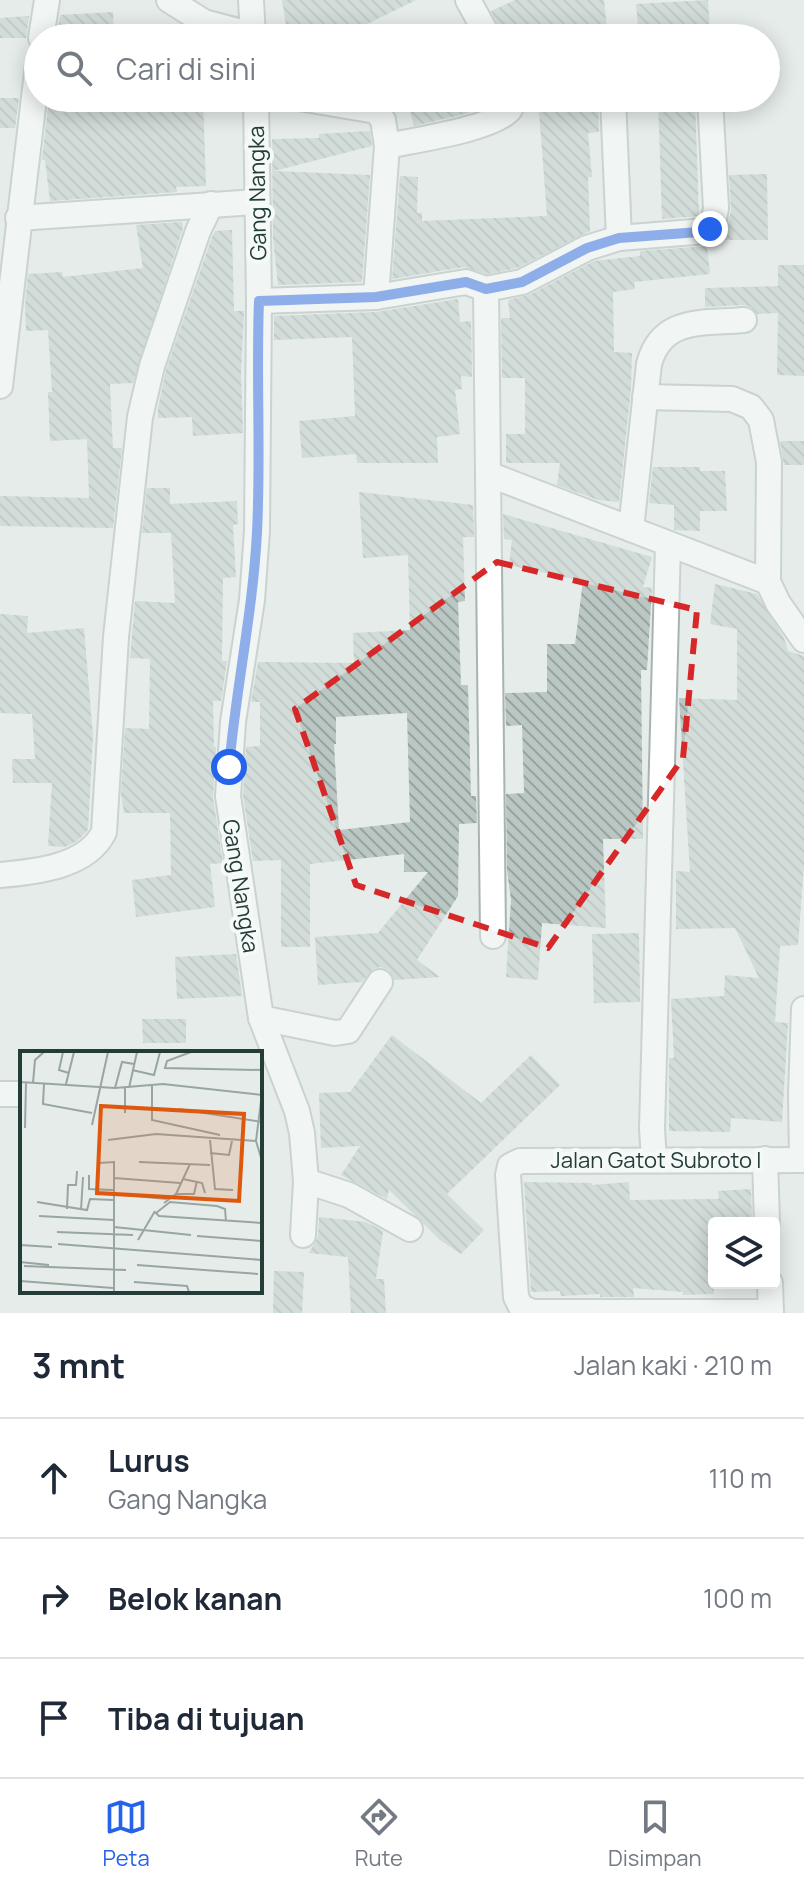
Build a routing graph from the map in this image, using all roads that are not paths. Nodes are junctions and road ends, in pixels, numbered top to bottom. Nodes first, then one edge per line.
1 (47, 0) edge
2 (169, 0) edge
3 (251, 0) edge
4 (468, 0) edge
5 (43, 24) edge
6 (211, 24) edge
7 (252, 24) edge
8 (481, 24) edge
9 (32, 112) edge
10 (256, 112) edge
11 (377, 112) edge
12 (506, 112) edge
13 (614, 112) edge
14 (711, 112) edge
15 (387, 146) junction
16 (257, 202) junction
17 (211, 204) junction
18 (18, 218) junction
19 (619, 238) junction
20 (486, 289) junction
21 (376, 297) junction
22 (259, 301) junction
23 (744, 320) dead end
24 (0, 386) edge
25 (645, 397) junction
26 (488, 474) junction
27 (631, 529) junction
28 (668, 545) junction
29 (768, 582) junction
30 (804, 640) edge
31 (0, 875) edge
32 (493, 936) dead end
33 (380, 982) dead end
34 (804, 1009) edge
35 (261, 1018) junction
36 (765, 1159) junction
37 (654, 1160) junction
38 (803, 1160) edge
39 (306, 1181) junction
40 (767, 1217) edge
41 (410, 1229) dead end
42 (303, 1235) dead end
43 (770, 1289) edge
44 (771, 1313) edge

1 - 5 street
2 - 6 street
3 - 7 street
4 - 8 street
9 - 18 street
10 - 16 street, Gang Nangka
11 - 15 street
12 - 15 street
13 - 19 street
14 - 19 street
15 - 21 street
16 - 17 street
16 - 22 street, Gang Nangka
17 - 18 street
17 - 31 street
18 - 24 street
19 - 20 street
20 - 21 street
20 - 26 street
21 - 22 street
22 - 35 street, Gang Nangka
23 - 25 street
25 - 27 street
25 - 29 street
26 - 27 street
26 - 32 street
27 - 28 street
28 - 29 street
28 - 37 street
29 - 30 street
33 - 35 street
34 - 38 street
35 - 39 street, Gang Nangka
36 - 37 street, Jalan Gatot Subroto I
36 - 38 street, Jalan Gatot Subroto I
36 - 40 street
37 - 44 street, Jalan Gatot Subroto I
39 - 41 street
39 - 42 street, Gang Nangka
43 - 44 street

